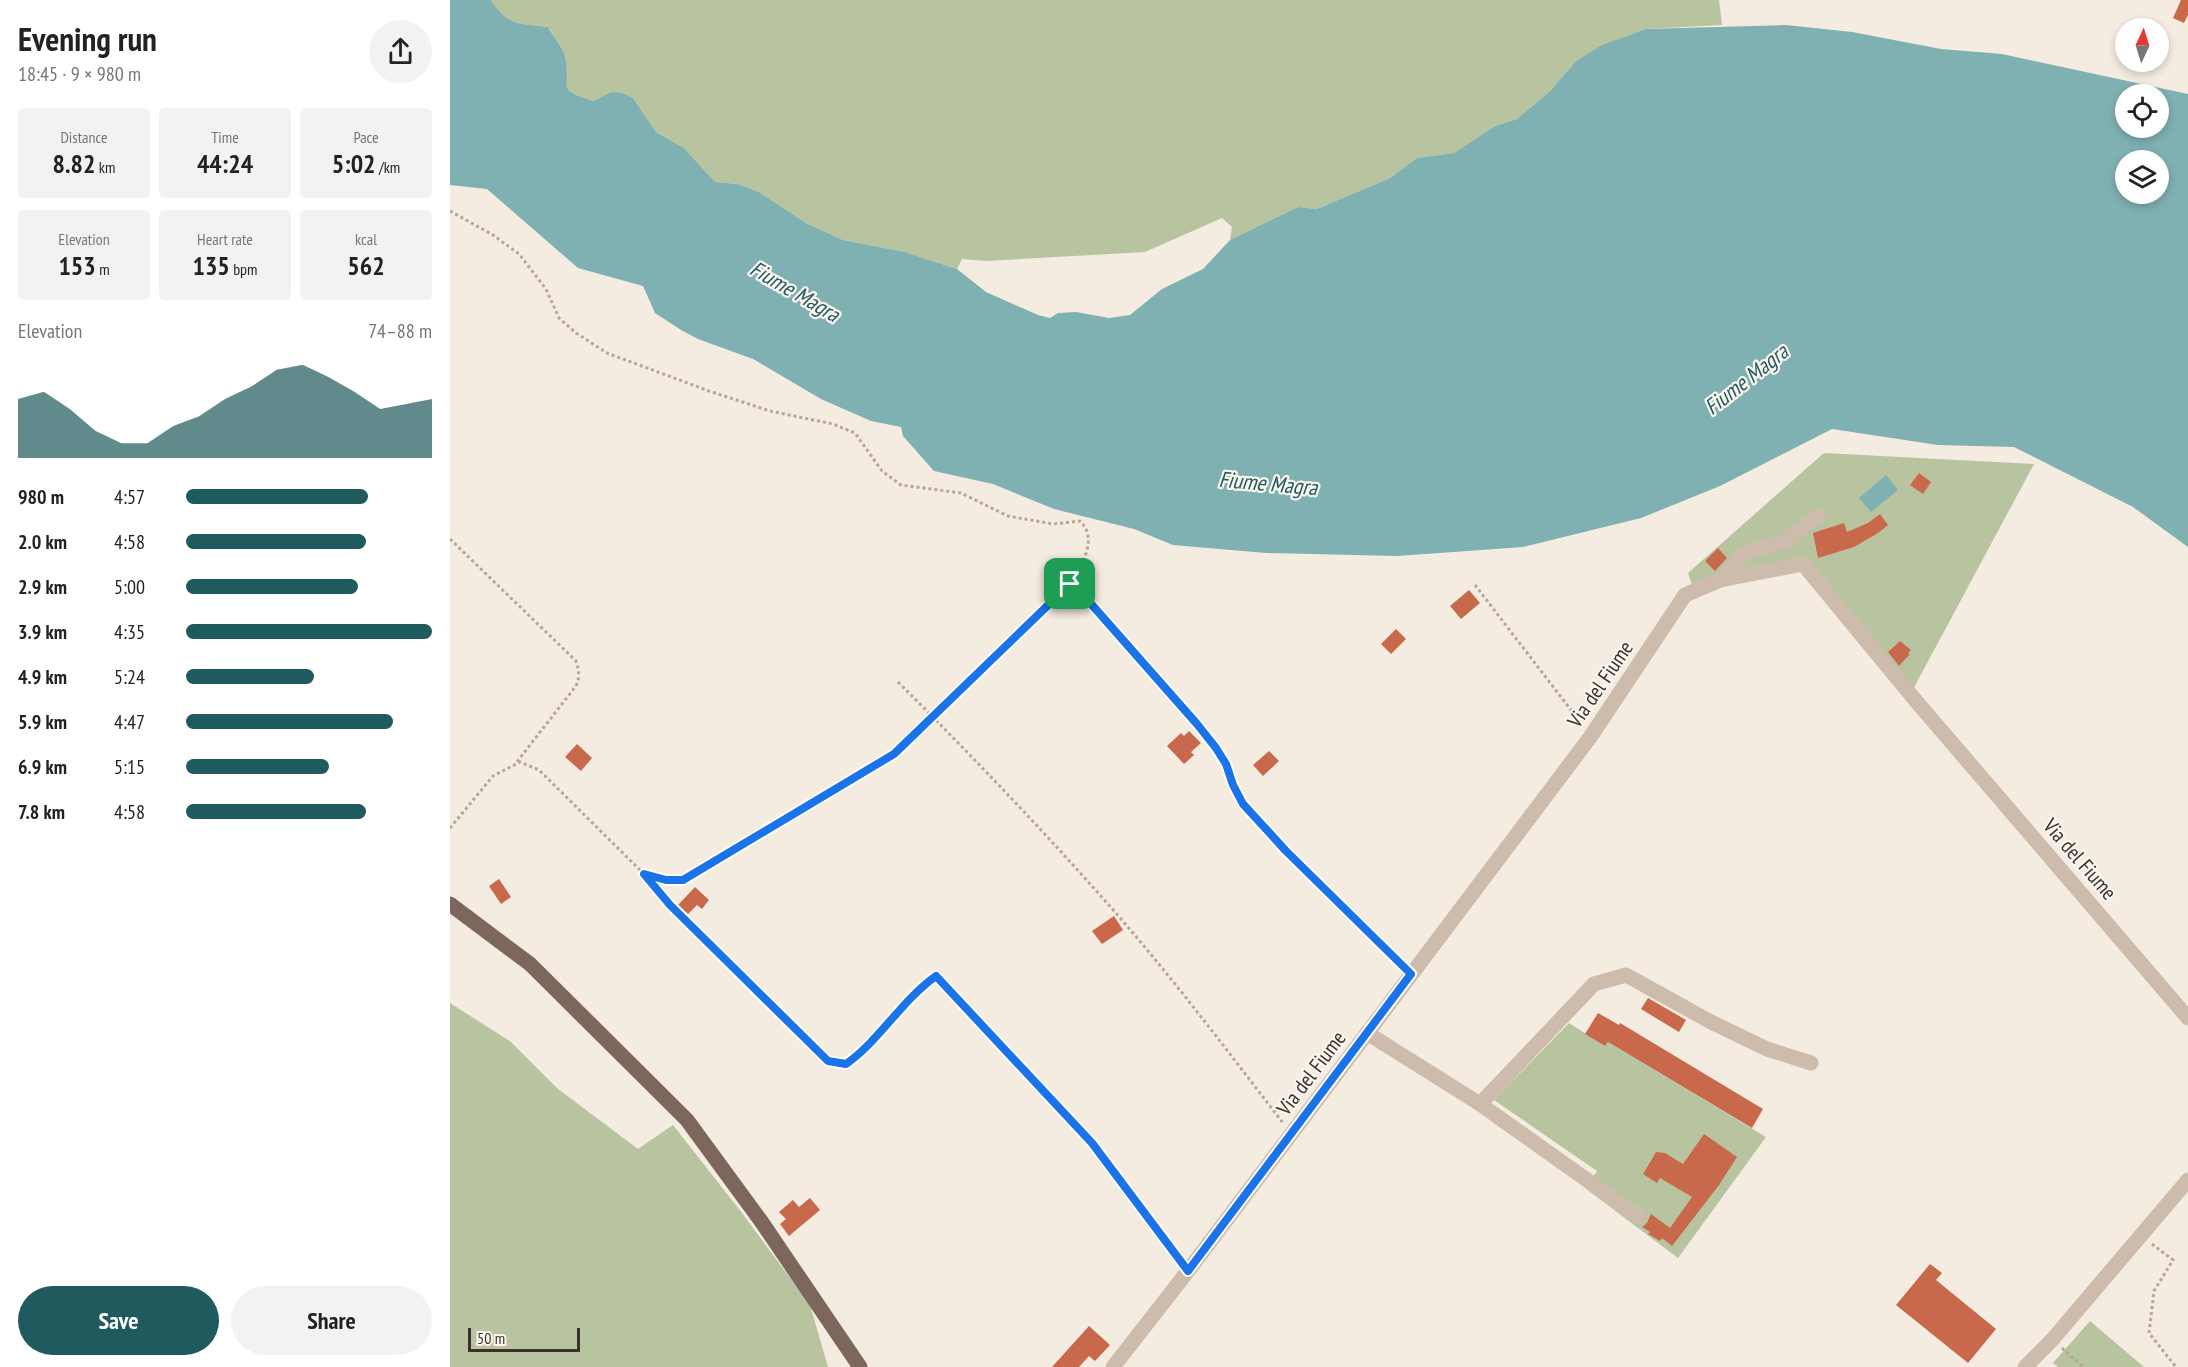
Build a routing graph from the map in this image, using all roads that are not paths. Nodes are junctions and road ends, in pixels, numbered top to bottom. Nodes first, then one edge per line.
1 (1818, 516) dead end
2 (1720, 580) junction
3 (450, 904) edge
4 (2188, 1018) edge
5 (1367, 1033) junction
6 (1811, 1063) dead end
7 (1480, 1104) junction
8 (2188, 1180) edge
9 (1639, 1216) dead end
10 (860, 1367) edge
11 (1113, 1367) edge
12 (2025, 1367) edge

1 - 2 street
2 - 4 street, Via del Fiume
2 - 5 street, Via del Fiume
3 - 10 main road
5 - 7 street
5 - 11 street, Via del Fiume
6 - 7 street
7 - 9 street
8 - 12 street

